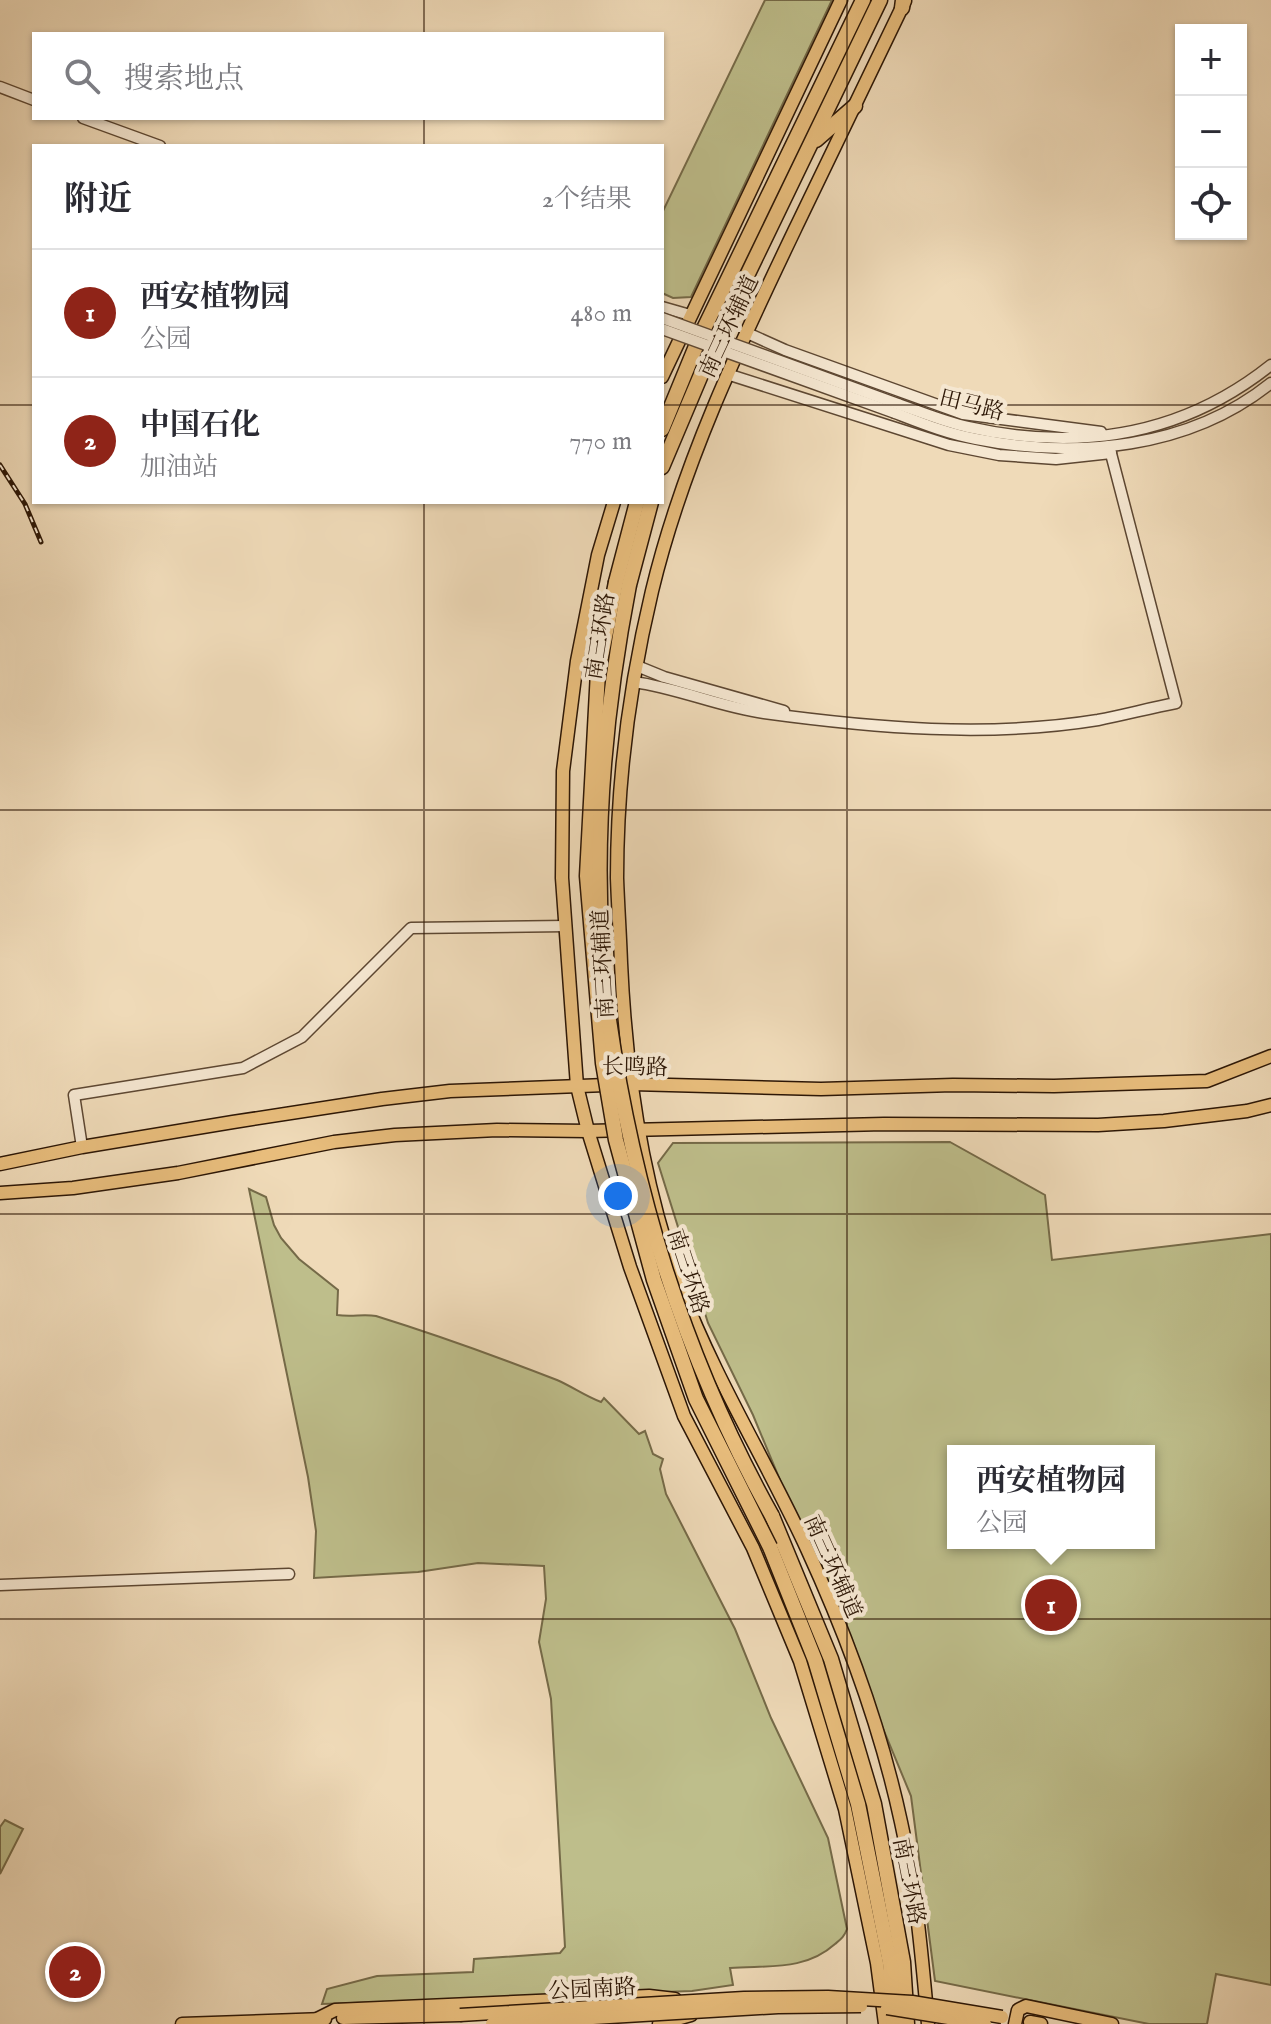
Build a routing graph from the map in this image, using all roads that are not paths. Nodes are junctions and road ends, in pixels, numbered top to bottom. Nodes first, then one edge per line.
1 (841, 0) edge
2 (863, 0) edge
3 (880, 0) edge
4 (903, 3) edge
5 (0, 87) edge
6 (32, 99) edge
7 (855, 106) junction
8 (88, 120) edge
9 (154, 144) edge
10 (809, 145) junction
11 (664, 308) edge
12 (690, 315) junction
13 (664, 319) edge
14 (664, 330) edge
15 (745, 332) junction
16 (666, 356) edge
17 (1271, 365) edge
18 (727, 374) junction
19 (1271, 383) edge
20 (896, 409) junction
21 (664, 424) edge
22 (1119, 435) junction
23 (1110, 450) junction
24 (664, 462) edge
25 (613, 504) edge
26 (637, 504) edge
27 (650, 504) edge
28 (623, 584) junction
29 (637, 666) junction
30 (634, 682) junction
31 (805, 718) junction
32 (566, 926) junction
33 (1271, 1056) edge
34 (632, 1084) junction
35 (577, 1086) junction
36 (1271, 1105) edge
37 (639, 1128) junction
38 (588, 1131) junction
39 (82, 1147) junction
40 (0, 1164) edge
41 (0, 1193) edge
42 (289, 1574) dead end
43 (0, 1585) edge
44 (883, 2001) junction
45 (1002, 2017) dead end
46 (302, 2022) edge
47 (317, 2022) edge
48 (182, 2024) edge
49 (492, 2024) edge
50 (659, 2024) edge
51 (885, 2024) edge
52 (894, 2024) edge
53 (907, 2024) edge
54 (928, 2024) edge
55 (985, 2024) edge
56 (1015, 2024) edge
57 (1112, 2024) edge

1 - 12 main road, 南三环辅道
2 - 21 highway
3 - 10 highway
4 - 7 main road, 南三环辅道
5 - 6 street
7 - 10 highway
7 - 15 main road, 南三环辅道
8 - 9 street
10 - 24 highway
11 - 12 street
12 - 16 main road, 南三环辅道
13 - 20 street, 田马路, bridge
14 - 20 street, 田马路, bridge
15 - 18 main road, 南三环辅道
15 - 22 street
17 - 22 street, 田马路
18 - 23 street
18 - 29 main road, 南三环辅道
19 - 23 street, 田马路
20 - 22 street, 田马路
20 - 23 street, 田马路
23 - 31 street
25 - 32 main road, 南三环辅道
26 - 28 highway, 南三环路
27 - 28 highway, 南三环路
28 - 52 highway, 南三环路, bridge
28 - 53 highway, 南三环路, bridge
29 - 30 main road, 南三环辅道
29 - 31 street
30 - 31 street
30 - 34 main road, 南三环辅道
32 - 35 main road, 南三环辅道
32 - 39 street
33 - 34 main road, 长鸣路
34 - 35 main road, 长鸣路
34 - 37 main road, 南三环辅道
35 - 38 main road, 南三环辅道
35 - 39 main road, 长鸣路
36 - 37 main road
37 - 38 main road
37 - 54 main road, 南三环辅道
38 - 41 main road
38 - 44 main road, 南三环辅道
39 - 40 main road, 长鸣路
42 - 43 street
44 - 47 main road
44 - 50 main road
44 - 51 main road, 南三环辅道
45 - 47 main road, 公园南路, bridge
46 - 47 main road, 公园南路
46 - 48 main road, 公园南路
49 - 55 main road, 公园南路, bridge
56 - 57 main road

